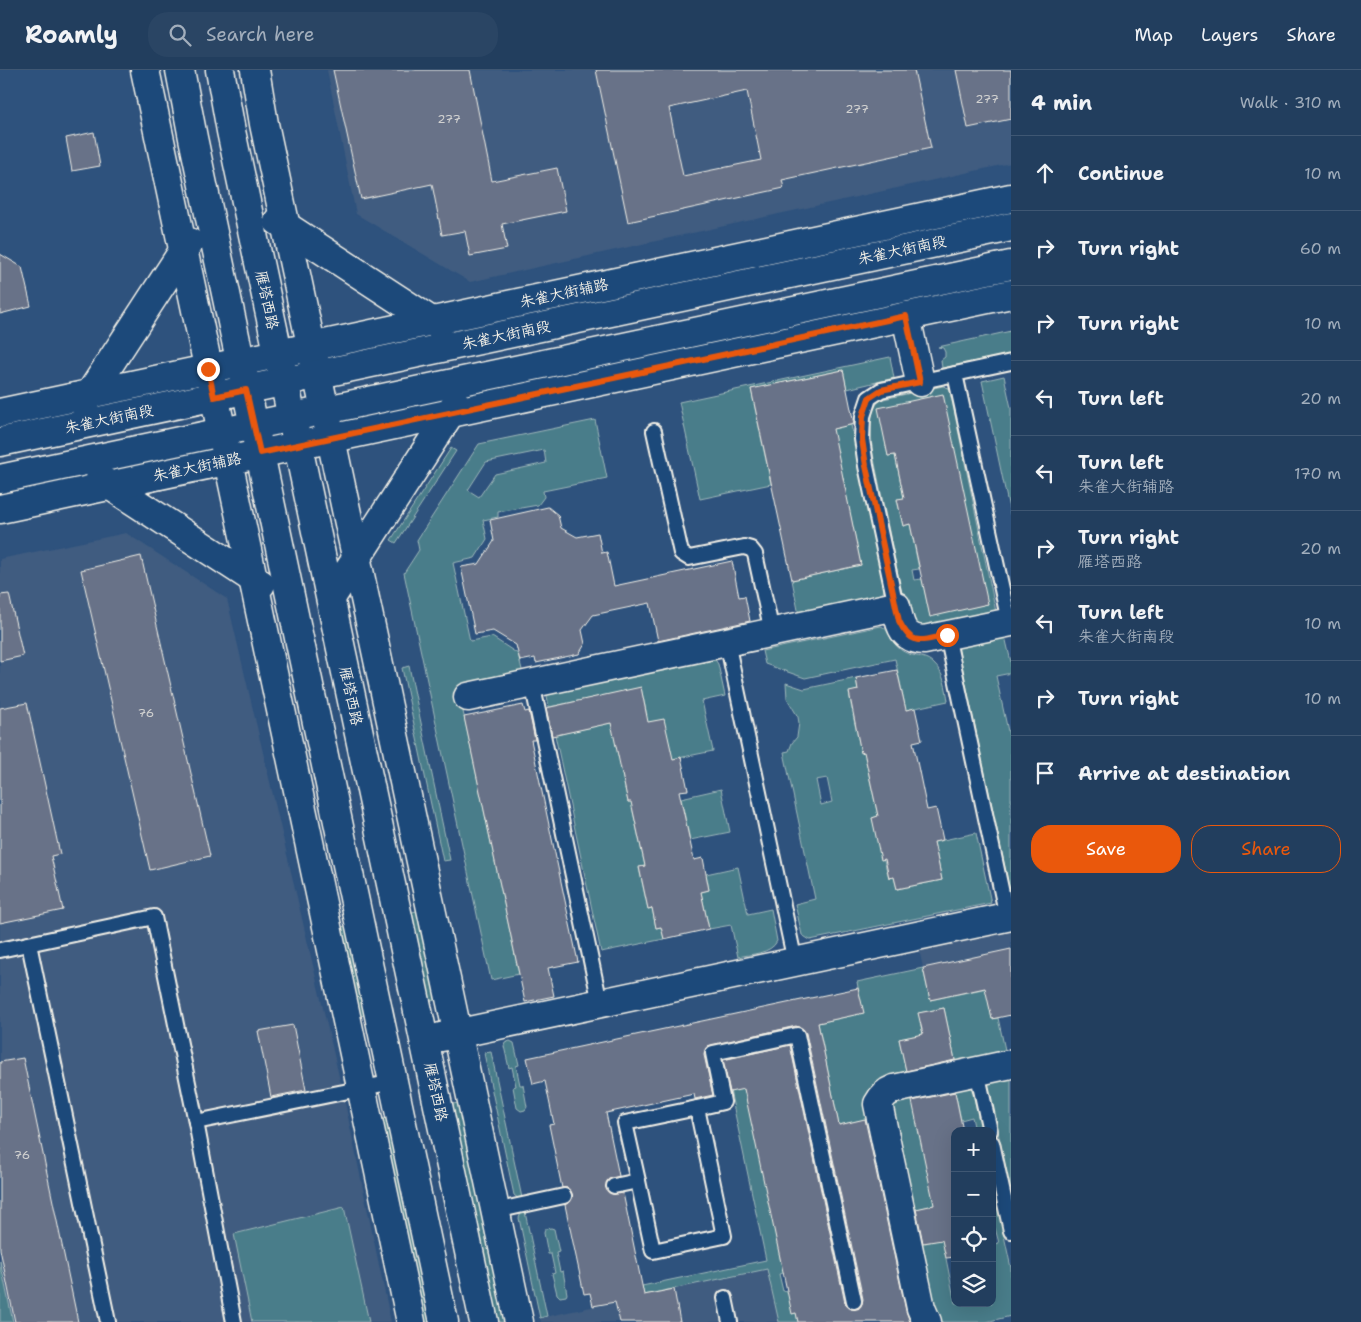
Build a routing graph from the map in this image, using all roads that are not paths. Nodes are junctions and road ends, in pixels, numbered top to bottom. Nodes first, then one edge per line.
1 (145, 70) edge
2 (180, 70) edge
3 (220, 70) edge
4 (255, 70) edge
5 (1011, 198) edge
6 (246, 201) junction
7 (208, 211) junction
8 (286, 226) junction
9 (1011, 227) edge
10 (183, 251) junction
11 (1011, 264) edge
12 (1011, 294) edge
13 (906, 316) junction
14 (431, 321) junction
15 (465, 343) junction
16 (312, 347) junction
17 (279, 354) junction
18 (240, 362) junction
19 (1011, 362) edge
20 (208, 369) junction
21 (956, 374) junction
22 (317, 375) junction
23 (473, 379) junction
24 (285, 382) junction
25 (920, 382) junction
26 (246, 390) junction
27 (90, 394) junction
28 (214, 397) junction
29 (325, 410) junction
30 (0, 413) edge
31 (450, 413) junction
32 (292, 417) junction
33 (254, 426) junction
34 (68, 428) junction
35 (654, 430) dead end
36 (222, 432) junction
37 (331, 438) junction
38 (0, 442) edge
39 (298, 445) junction
40 (260, 453) junction
41 (228, 460) junction
42 (76, 463) junction
43 (0, 480) edge
44 (110, 485) junction
45 (0, 509) edge
46 (356, 559) junction
47 (253, 578) junction
48 (331, 598) junction
49 (292, 604) junction
50 (896, 606) junction
51 (1010, 625) edge
52 (772, 632) junction
53 (947, 635) junction
54 (727, 642) junction
55 (532, 683) junction
56 (468, 697) dead end
57 (1009, 916) edge
58 (29, 944) junction
59 (0, 950) edge
60 (795, 962) junction
61 (600, 1003) junction
62 (457, 1034) junction
63 (425, 1040) junction
64 (1011, 1064) edge
65 (977, 1071) junction
66 (394, 1082) junction
67 (361, 1089) junction
68 (696, 1108) junction
69 (196, 1122) junction
70 (989, 1127) edge
71 (996, 1162) edge
72 (638, 1181) junction
73 (614, 1186) dead end
74 (564, 1196) dead end
75 (495, 1211) junction
76 (1011, 1231) edge
77 (725, 1298) dead end
78 (854, 1301) dead end
79 (108, 1322) edge
80 (234, 1322) edge
81 (411, 1322) edge
82 (444, 1322) edge
83 (484, 1322) edge
84 (519, 1322) edge
85 (730, 1322) edge
86 (927, 1322) edge

1 - 10 street
2 - 7 street
3 - 6 street, 雁塔西路
4 - 8 street
5 - 14 street, 朱雀大街辅路
6 - 8 street
6 - 17 street, 雁塔西路
7 - 10 street
7 - 18 street
8 - 14 street
8 - 16 street
9 - 15 street, 朱雀大街南段
10 - 20 street
10 - 27 street
11 - 23 street
12 - 13 street, 朱雀大街辅路
13 - 25 street
13 - 31 street, 朱雀大街辅路
14 - 15 street
14 - 16 street, 朱雀大街辅路
15 - 22 street, 朱雀大街南段
16 - 17 street, 朱雀大街辅路
16 - 22 street
17 - 18 street, 朱雀大街辅路
17 - 24 street, 雁塔西路
18 - 20 street, 朱雀大街辅路
18 - 26 street
19 - 21 lane
20 - 27 street, 朱雀大街辅路
20 - 28 street
21 - 25 lane
21 - 51 lane
22 - 24 street, 朱雀大街南段
22 - 29 street
23 - 29 street
23 - 31 street
24 - 26 street, 朱雀大街南段
24 - 32 street, 雁塔西路
25 - 50 lane
26 - 28 street, 朱雀大街南段
26 - 33 street
27 - 30 street, 朱雀大街辅路
27 - 34 street
28 - 34 street, 朱雀大街南段
28 - 36 street
29 - 32 street
29 - 37 street
31 - 37 street, 朱雀大街辅路
31 - 46 street
32 - 33 street
32 - 39 street, 雁塔西路
33 - 36 street
33 - 40 street
34 - 38 street, 朱雀大街南段
35 - 52 lane
36 - 41 street
36 - 42 street
37 - 39 street, 朱雀大街辅路
37 - 46 street
39 - 40 street, 朱雀大街辅路
39 - 48 street, 雁塔西路
40 - 41 street, 朱雀大街辅路
40 - 49 street
41 - 44 street, 朱雀大街辅路
41 - 47 street
42 - 43 street
42 - 44 street
44 - 45 street, 朱雀大街辅路
44 - 47 street
46 - 48 street
46 - 62 street
47 - 49 street
47 - 67 street
48 - 63 street, 雁塔西路
49 - 66 street
50 - 52 street
50 - 53 street
51 - 53 street
52 - 54 street
53 - 57 lane
54 - 55 street
54 - 60 lane
55 - 56 street
55 - 61 lane
57 - 60 street
58 - 59 lane
58 - 69 lane
58 - 79 lane
60 - 61 street
61 - 62 street
62 - 63 street
62 - 75 street
63 - 83 street, 雁塔西路
64 - 65 street
65 - 70 lane
65 - 86 street
66 - 67 lane
66 - 82 street
67 - 69 lane
67 - 81 street
68 - 72 lane
68 - 72 lane
68 - 78 lane
69 - 80 lane
71 - 76 lane
72 - 73 lane
74 - 75 lane
75 - 84 street
77 - 85 lane

